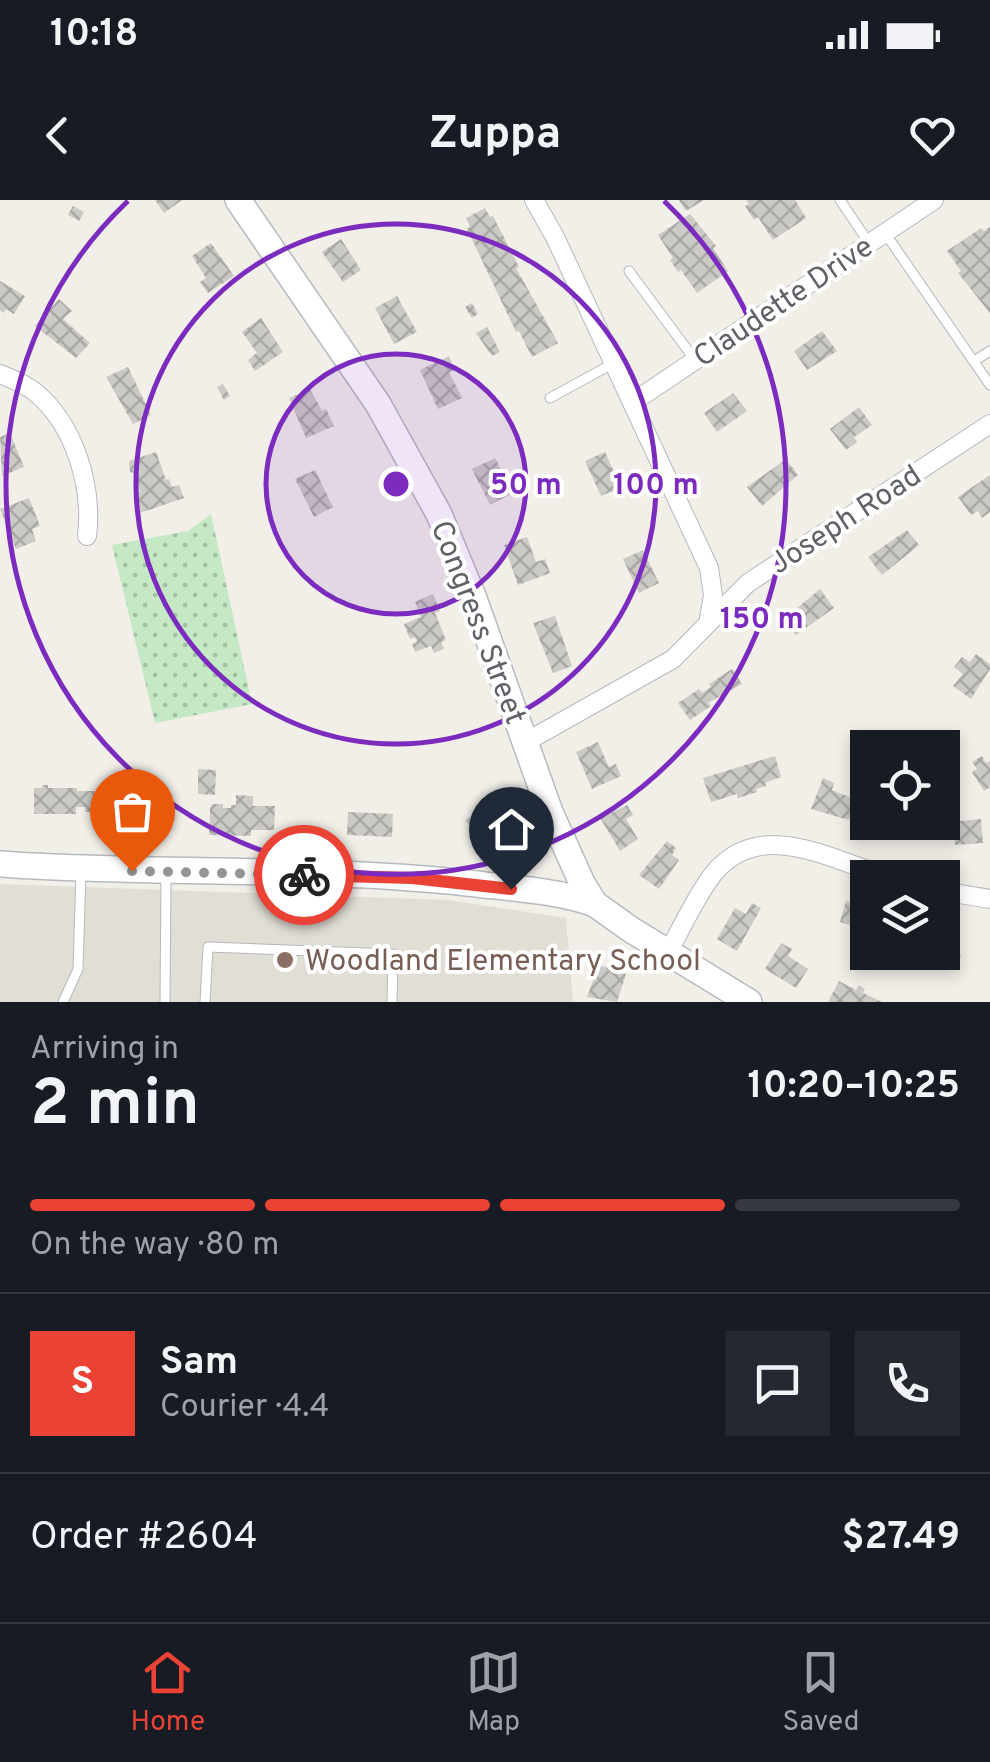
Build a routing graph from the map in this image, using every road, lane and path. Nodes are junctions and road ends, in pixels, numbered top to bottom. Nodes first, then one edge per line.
1 (238, 200) edge
2 (534, 200) edge
3 (840, 200) edge
4 (934, 200) edge
5 (877, 238) junction
6 (628, 271) dead end
7 (990, 351) edge
8 (695, 360) junction
9 (974, 362) junction
10 (614, 364) junction
11 (0, 374) edge
12 (990, 385) edge
13 (550, 398) dead end
14 (633, 402) junction
15 (990, 424) edge
16 (86, 536) dead end
17 (707, 623) junction
18 (524, 743) junction
19 (0, 864) edge
20 (850, 865) edge
21 (81, 870) junction
22 (166, 872) junction
23 (960, 894) edge
24 (990, 899) edge
25 (596, 904) junction
26 (667, 954) junction
27 (63, 1002) edge
28 (165, 1002) edge
29 (206, 1002) edge
30 (392, 1002) edge
31 (749, 1002) edge

1 - 18 main road, Congress Street
2 - 10 street
3 - 5 lane
4 - 5 street, Claudette Drive
5 - 8 street, Claudette Drive
5 - 9 lane
6 - 8 lane
7 - 9 lane
8 - 14 street, Claudette Drive
9 - 12 lane
10 - 13 lane
10 - 14 street
11 - 16 street
14 - 17 street
15 - 17 street, Joseph Road
17 - 18 street, Joseph Road
18 - 25 main road, Congress Street
19 - 21 main road
20 - 26 street
21 - 22 main road
21 - 27 lane
22 - 25 main road
22 - 28 lane
23 - 24 street
25 - 26 main road, Congress Street
26 - 31 main road, Congress Street
29 - 30 lane

